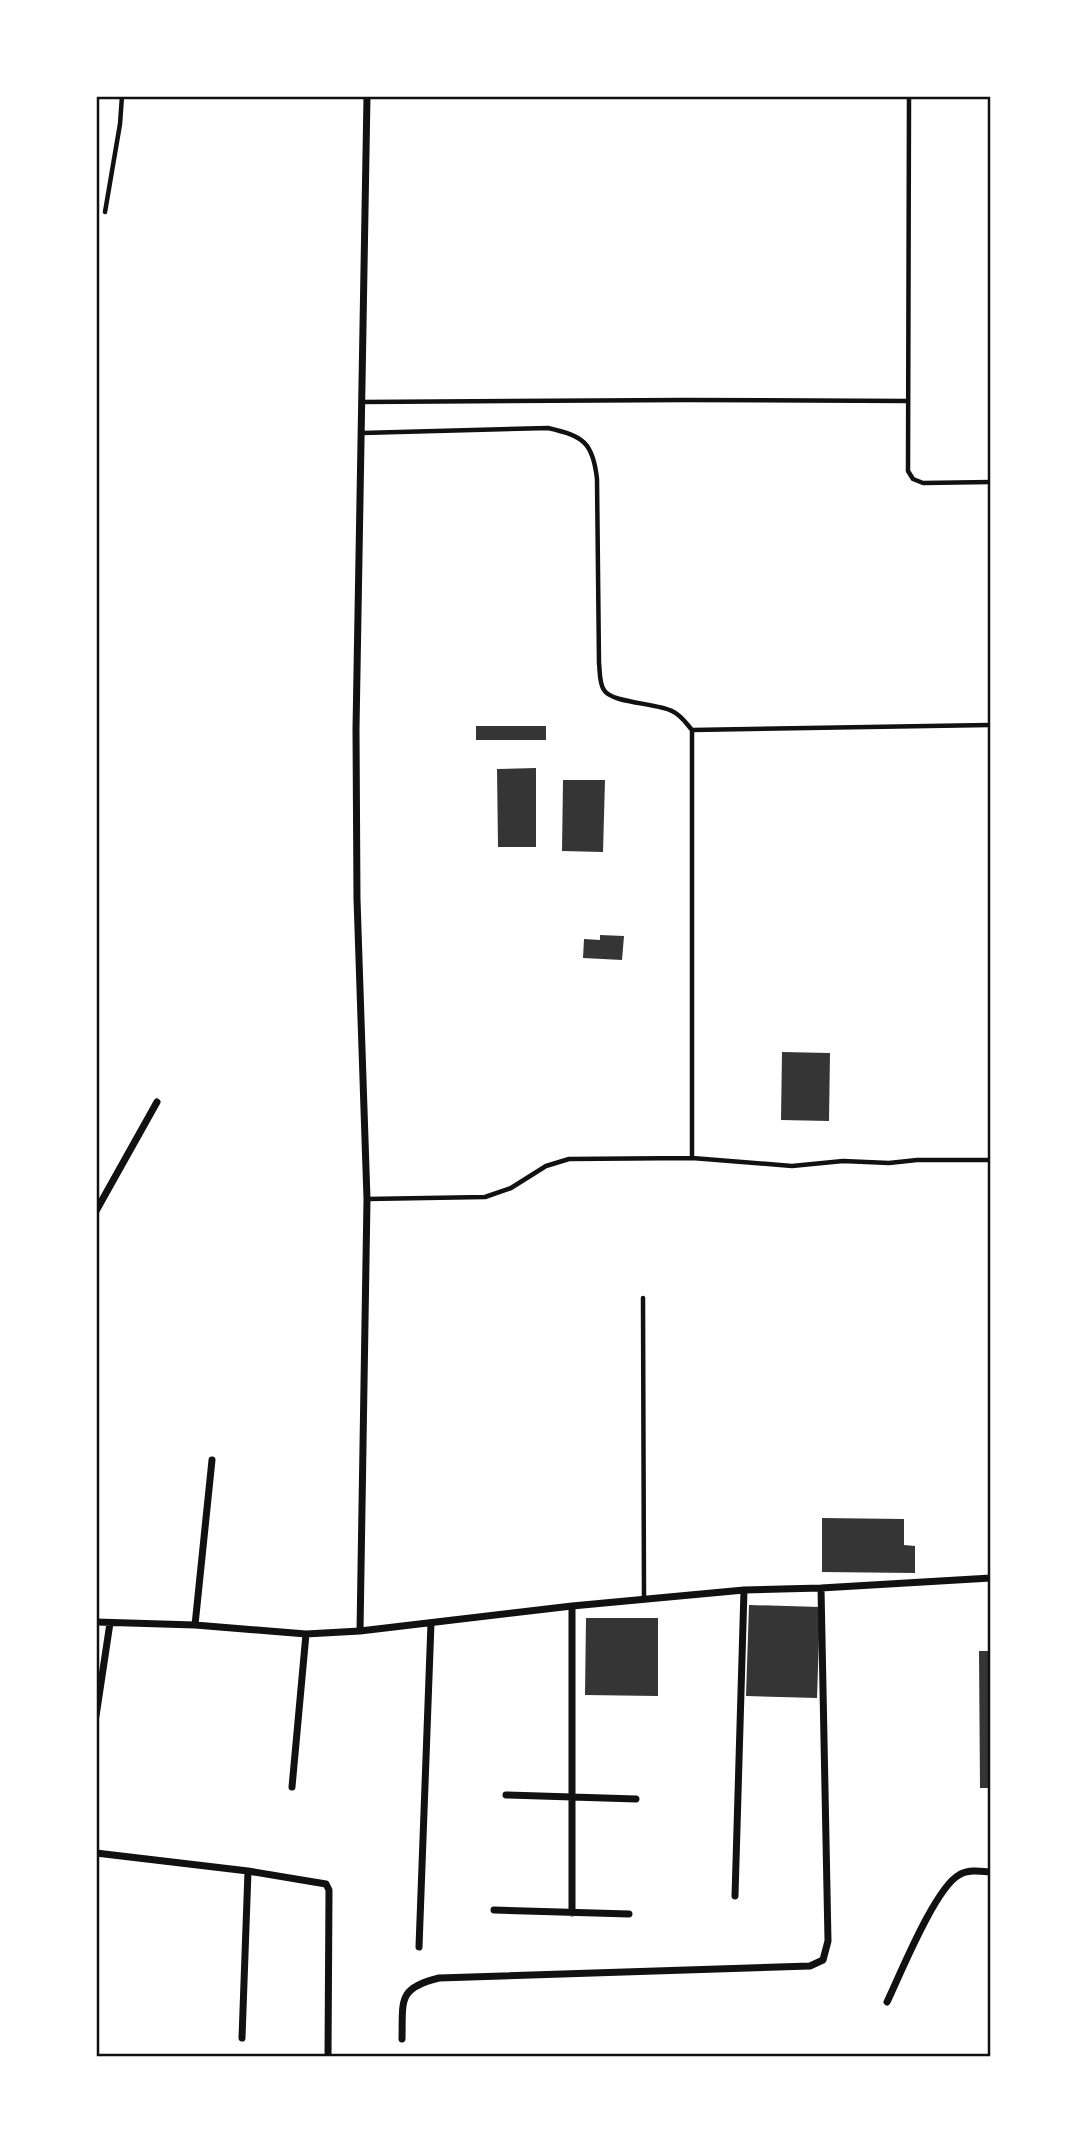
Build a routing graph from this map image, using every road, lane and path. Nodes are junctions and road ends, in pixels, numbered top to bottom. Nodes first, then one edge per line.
1 (122, 96) edge
2 (368, 96) edge
3 (909, 96) edge
4 (105, 212) dead end
5 (908, 401) junction
6 (362, 402) junction
7 (361, 433) junction
8 (991, 482) edge
9 (989, 725) dead end
10 (692, 730) junction
11 (157, 1102) dead end
12 (692, 1158) junction
13 (991, 1160) edge
14 (367, 1199) junction
15 (96, 1211) edge
16 (643, 1298) dead end
17 (212, 1460) dead end
18 (991, 1578) edge
19 (821, 1588) junction
20 (744, 1590) junction
21 (644, 1599) junction
22 (572, 1606) junction
23 (96, 1622) edge
24 (110, 1623) junction
25 (431, 1623) junction
26 (195, 1625) junction
27 (360, 1631) junction
28 (306, 1634) junction
29 (96, 1716) edge
30 (292, 1787) dead end
31 (506, 1795) dead end
32 (572, 1796) junction
33 (636, 1799) dead end
34 (96, 1853) edge
35 (248, 1871) junction
36 (991, 1872) edge
37 (735, 1896) dead end
38 (494, 1910) dead end
39 (572, 1913) junction
40 (629, 1914) dead end
41 (419, 1947) dead end
42 (887, 2002) dead end
43 (242, 2038) dead end
44 (402, 2039) dead end
45 (328, 2057) edge

1 - 4 lane
2 - 6 street
3 - 5 lane
5 - 6 lane
5 - 8 lane
6 - 7 street
7 - 10 lane
7 - 14 street
9 - 10 lane
10 - 12 lane
11 - 15 street
12 - 13 lane
12 - 14 lane
14 - 27 street
16 - 21 lane
17 - 26 street
18 - 19 street
19 - 20 street
19 - 44 street
20 - 21 street
20 - 37 street
21 - 22 street
22 - 25 street
22 - 32 street
23 - 24 street
24 - 26 street
24 - 29 street
25 - 27 street
25 - 41 street
26 - 28 street
27 - 28 street
28 - 30 street
31 - 32 street
32 - 33 street
32 - 39 street
34 - 35 street
35 - 43 street
35 - 45 street
36 - 42 street
38 - 39 street
39 - 40 street

